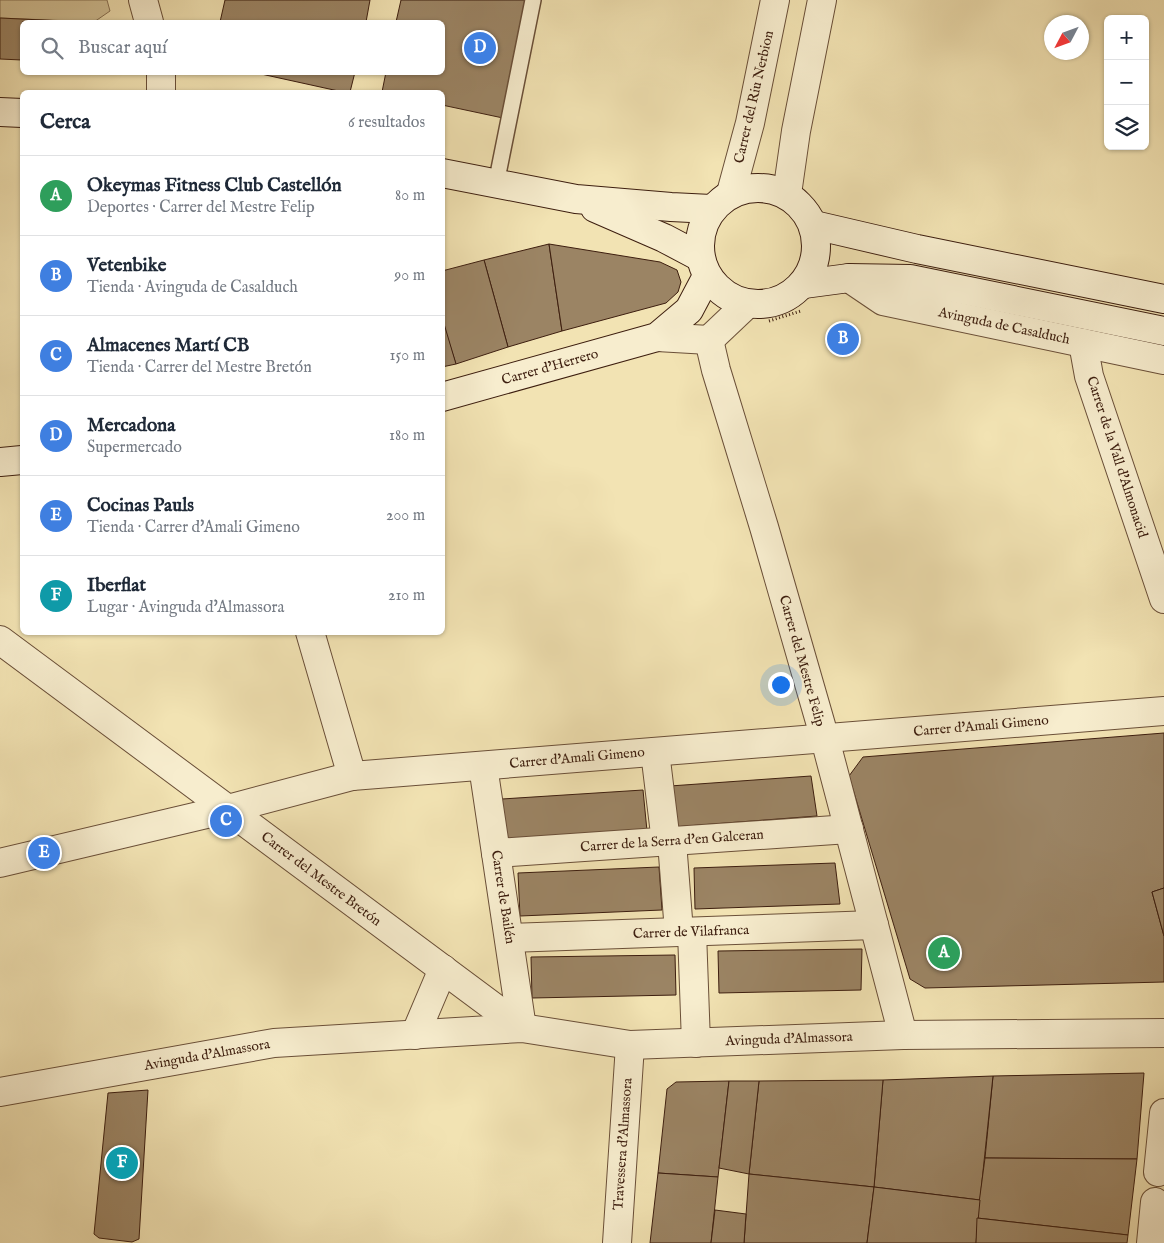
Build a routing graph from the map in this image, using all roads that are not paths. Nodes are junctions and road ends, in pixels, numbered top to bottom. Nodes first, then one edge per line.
1 (143, 0) edge
2 (533, 0) edge
3 (775, 0) edge
4 (822, 0) edge
5 (148, 20) edge
6 (161, 75) edge
7 (160, 90) edge
8 (0, 112) edge
9 (20, 113) edge
10 (445, 174) edge
11 (496, 184) junction
12 (787, 194) junction
13 (576, 199) junction
14 (721, 201) junction
15 (814, 225) junction
16 (704, 267) junction
17 (849, 278) junction
18 (804, 284) junction
19 (1164, 287) edge
20 (1127, 292) junction
21 (1164, 299) edge
22 (757, 313) junction
23 (1164, 331) edge
24 (657, 337) junction
25 (709, 340) junction
26 (1083, 343) junction
27 (1164, 360) edge
28 (445, 396) edge
29 (20, 460) edge
30 (0, 462) edge
31 (1164, 599) edge
32 (311, 635) edge
33 (0, 640) edge
34 (1164, 711) edge
35 (825, 739) junction
36 (655, 752) junction
37 (483, 766) junction
38 (352, 776) junction
39 (228, 809) junction
40 (849, 829) junction
41 (669, 842) junction
42 (496, 853) junction
43 (0, 863) edge
44 (874, 926) junction
45 (686, 932) junction
46 (509, 938) junction
47 (443, 969) junction
48 (522, 1028) junction
49 (1164, 1033) edge
50 (415, 1035) junction
51 (903, 1035) junction
52 (696, 1043) junction
53 (630, 1045) junction
54 (0, 1092) edge
55 (1164, 1113) edge
56 (1158, 1172) dead end
57 (1155, 1202) dead end
58 (617, 1243) edge
59 (1151, 1243) edge

1 - 5 street
2 - 11 lane
3 - 14 street, Carrer del Riu Nerbion
4 - 12 street
6 - 7 street
8 - 9 street
10 - 11 street
11 - 13 street
12 - 14 street
12 - 15 street
13 - 14 street
13 - 16 street
14 - 16 street
15 - 18 street
15 - 20 street
16 - 22 street
16 - 24 street, Carrer d'Herrero
17 - 18 street, Avinguda de Casalduch
17 - 23 street, Avinguda de Casalduch
17 - 26 street, Avinguda de Casalduch
18 - 22 street
19 - 20 street
20 - 21 street
22 - 25 street
24 - 25 street, Carrer d'Herrero
24 - 28 street, Carrer d'Herrero
25 - 35 street, Carrer del Mestre Felip
26 - 27 street, Avinguda de Casalduch
26 - 31 street, Carrer de la Vall d'Almonacid
29 - 30 street
32 - 38 street
33 - 39 street, Carrer del Mestre Bretón
34 - 35 street, Carrer d'Amali Gimeno
35 - 36 street, Carrer d'Amali Gimeno
35 - 40 street, Carrer del Mestre Felip
36 - 37 street, Carrer d'Amali Gimeno
36 - 41 street
37 - 38 street, Carrer d'Amali Gimeno
37 - 42 street, Carrer de Bailén
38 - 39 street, Carrer d'Amali Gimeno
39 - 43 street, Carrer d'Amali Gimeno
39 - 47 street, Carrer del Mestre Bretón
40 - 41 street, Carrer de la Serra d'en Galceran
40 - 44 street, Carrer del Mestre Felip
41 - 42 street, Carrer de la Serra d'en Galceran
41 - 45 street
42 - 46 street, Carrer de Bailén
44 - 45 street, Carrer de Vilafranca
44 - 51 street, Carrer del Mestre Felip
45 - 46 street, Carrer de Vilafranca
45 - 52 street
46 - 48 street, Carrer de Bailén
47 - 48 street, Carrer del Mestre Bretón
47 - 50 street
48 - 50 street, Avinguda d'Almassora
48 - 53 street, Avinguda d'Almassora
49 - 51 street, Avinguda d'Almassora
50 - 54 street, Avinguda d'Almassora
51 - 52 street, Avinguda d'Almassora
52 - 53 street, Avinguda d'Almassora
53 - 58 street, Travessera d'Almassora
55 - 56 street
57 - 59 street

